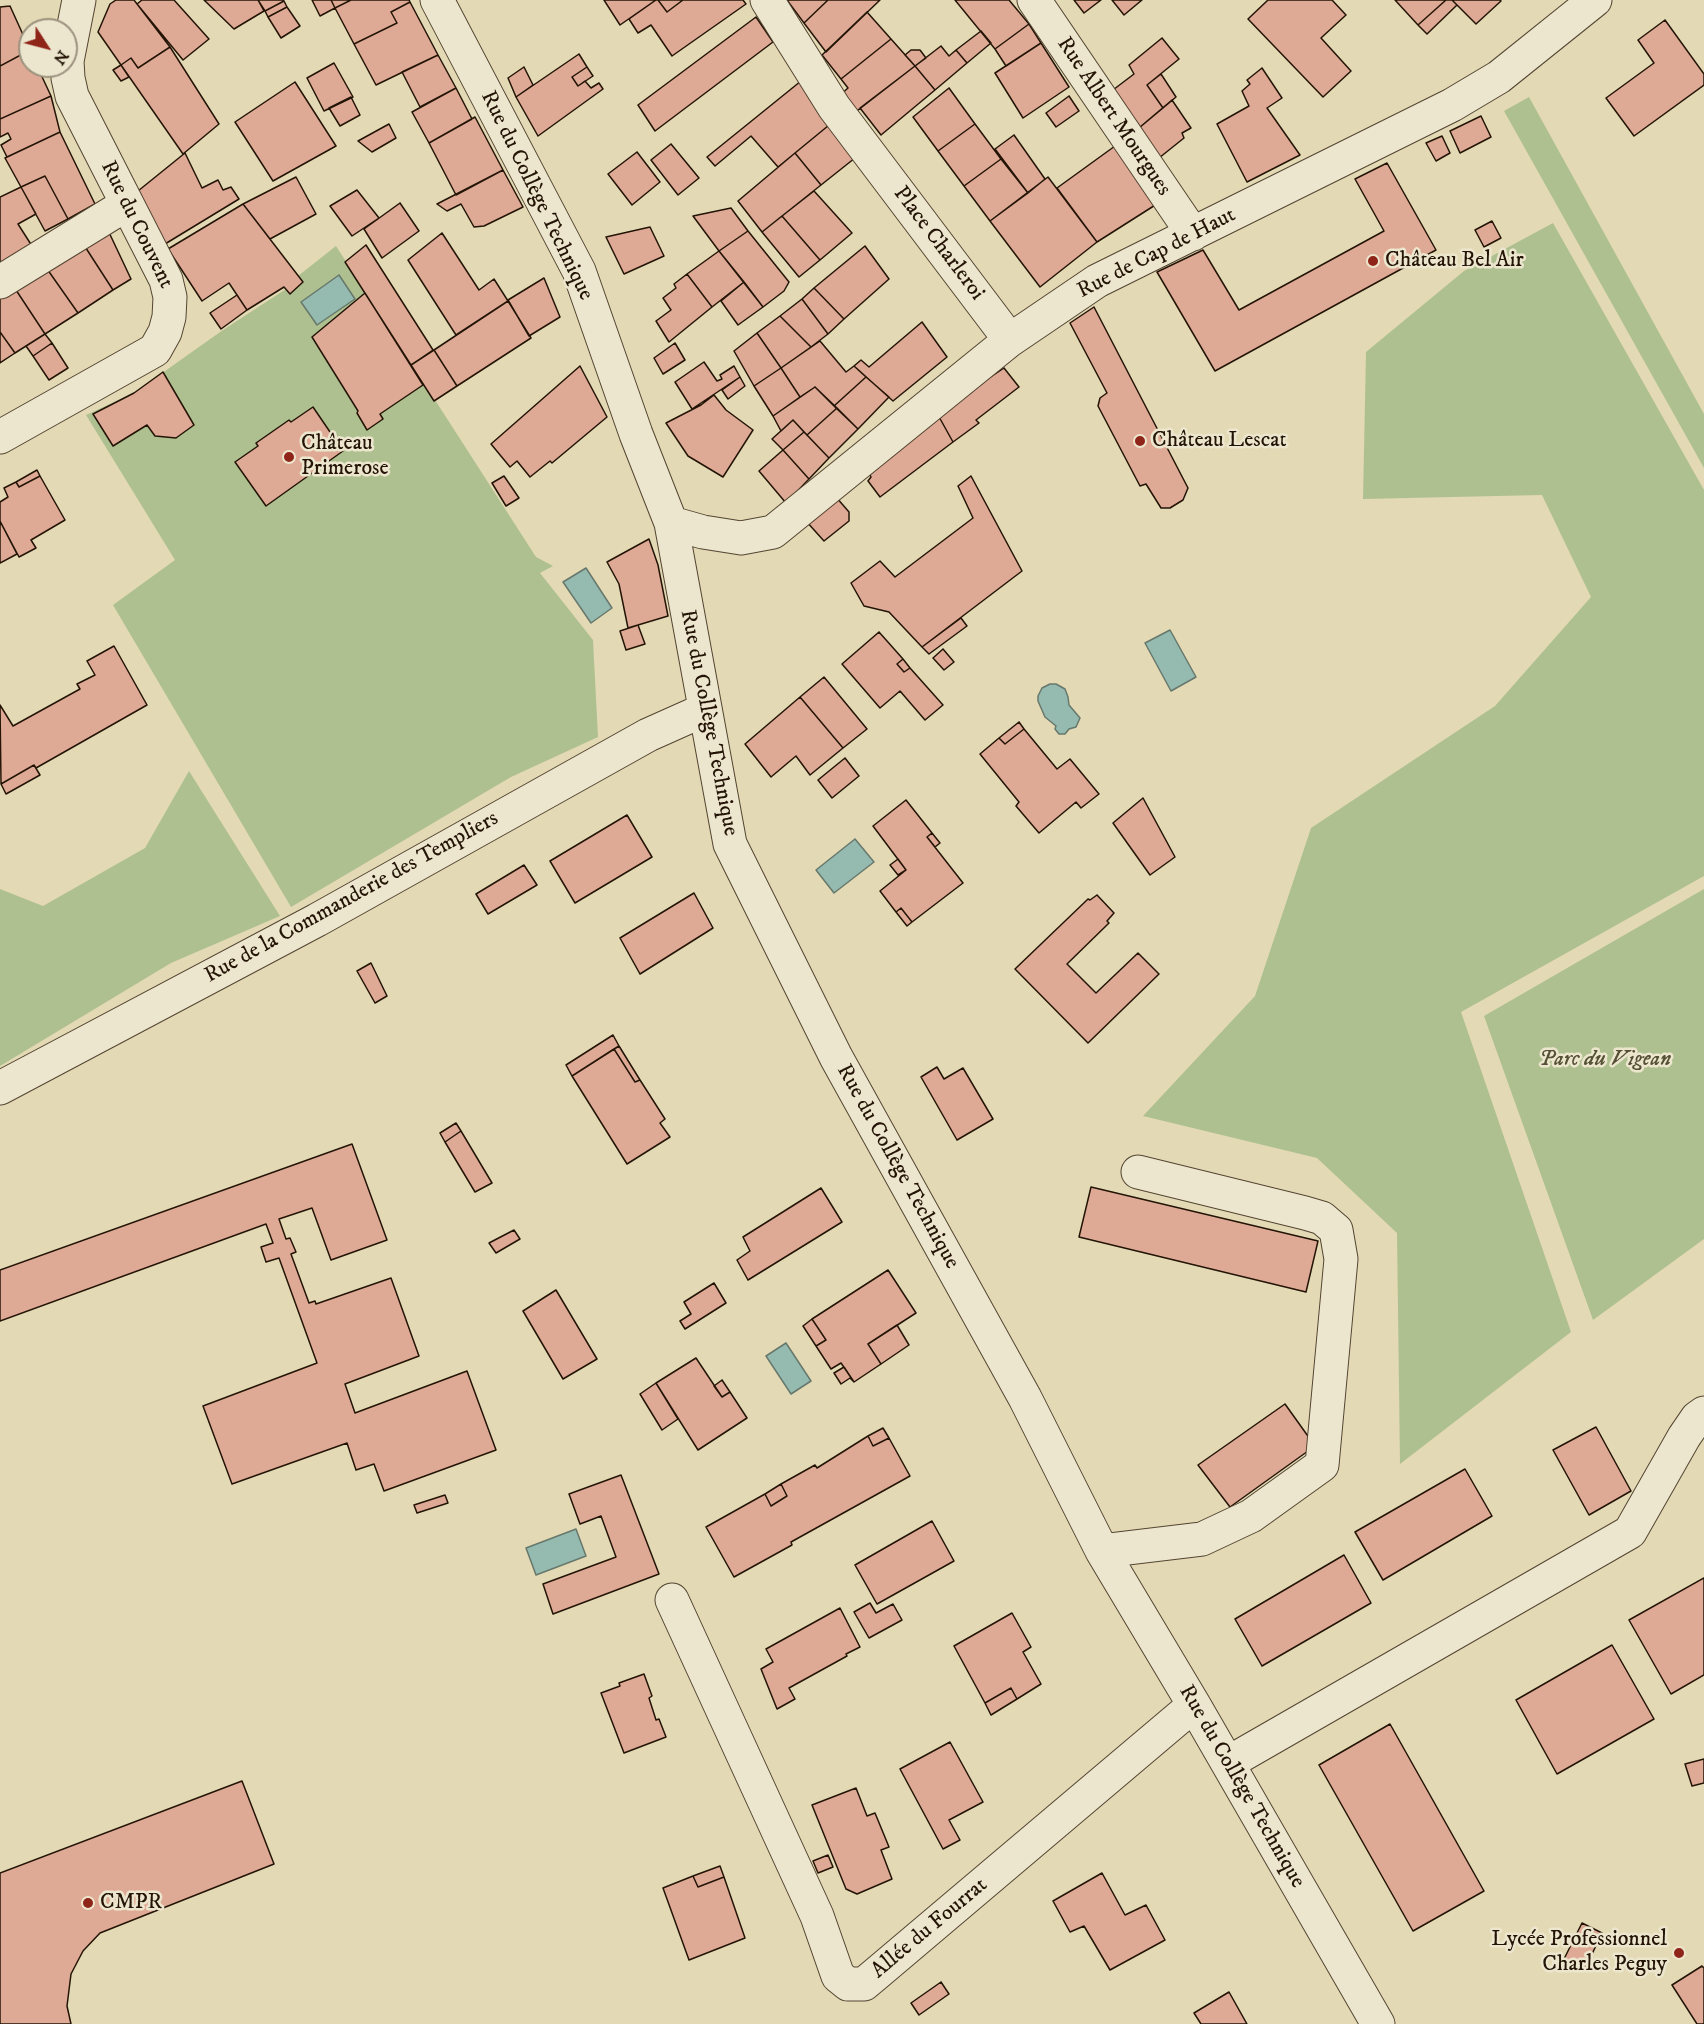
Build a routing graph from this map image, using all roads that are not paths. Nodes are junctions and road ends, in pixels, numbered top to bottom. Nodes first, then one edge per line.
1 (80, 0) edge
2 (437, 0) edge
3 (767, 0) edge
4 (1034, 0) edge
5 (1595, 0) edge
6 (127, 204) junction
7 (1193, 234) junction
8 (0, 282) edge
9 (1010, 340) junction
10 (0, 437) edge
11 (671, 523) junction
12 (704, 710) junction
13 (0, 1088) edge
14 (1138, 1172) dead end
15 (1704, 1413) edge
16 (1102, 1551) junction
17 (672, 1600) dead end
18 (1194, 1705) junction
19 (1228, 1763) junction
20 (1378, 2024) edge

1 - 6 street, Rue du Couvent
2 - 11 street, Rue du Collège Technique
3 - 9 street, Place Charleroi
4 - 7 street, Rue Albert Mourgues
5 - 7 street, Rue de Cap de Haut
6 - 8 street
6 - 10 street, Rue du Couvent
7 - 9 street, Rue de Cap de Haut
9 - 11 street, Rue de Cap de Haut
11 - 12 street, Rue du Collège Technique
12 - 13 street, Rue de la Commanderie des Templiers
12 - 16 street, Rue du Collège Technique
14 - 16 street
15 - 19 street
16 - 18 street, Rue du Collège Technique
17 - 18 street, Allée du Fourrat
18 - 19 street, Rue du Collège Technique
19 - 20 street, Rue du Collège Technique

